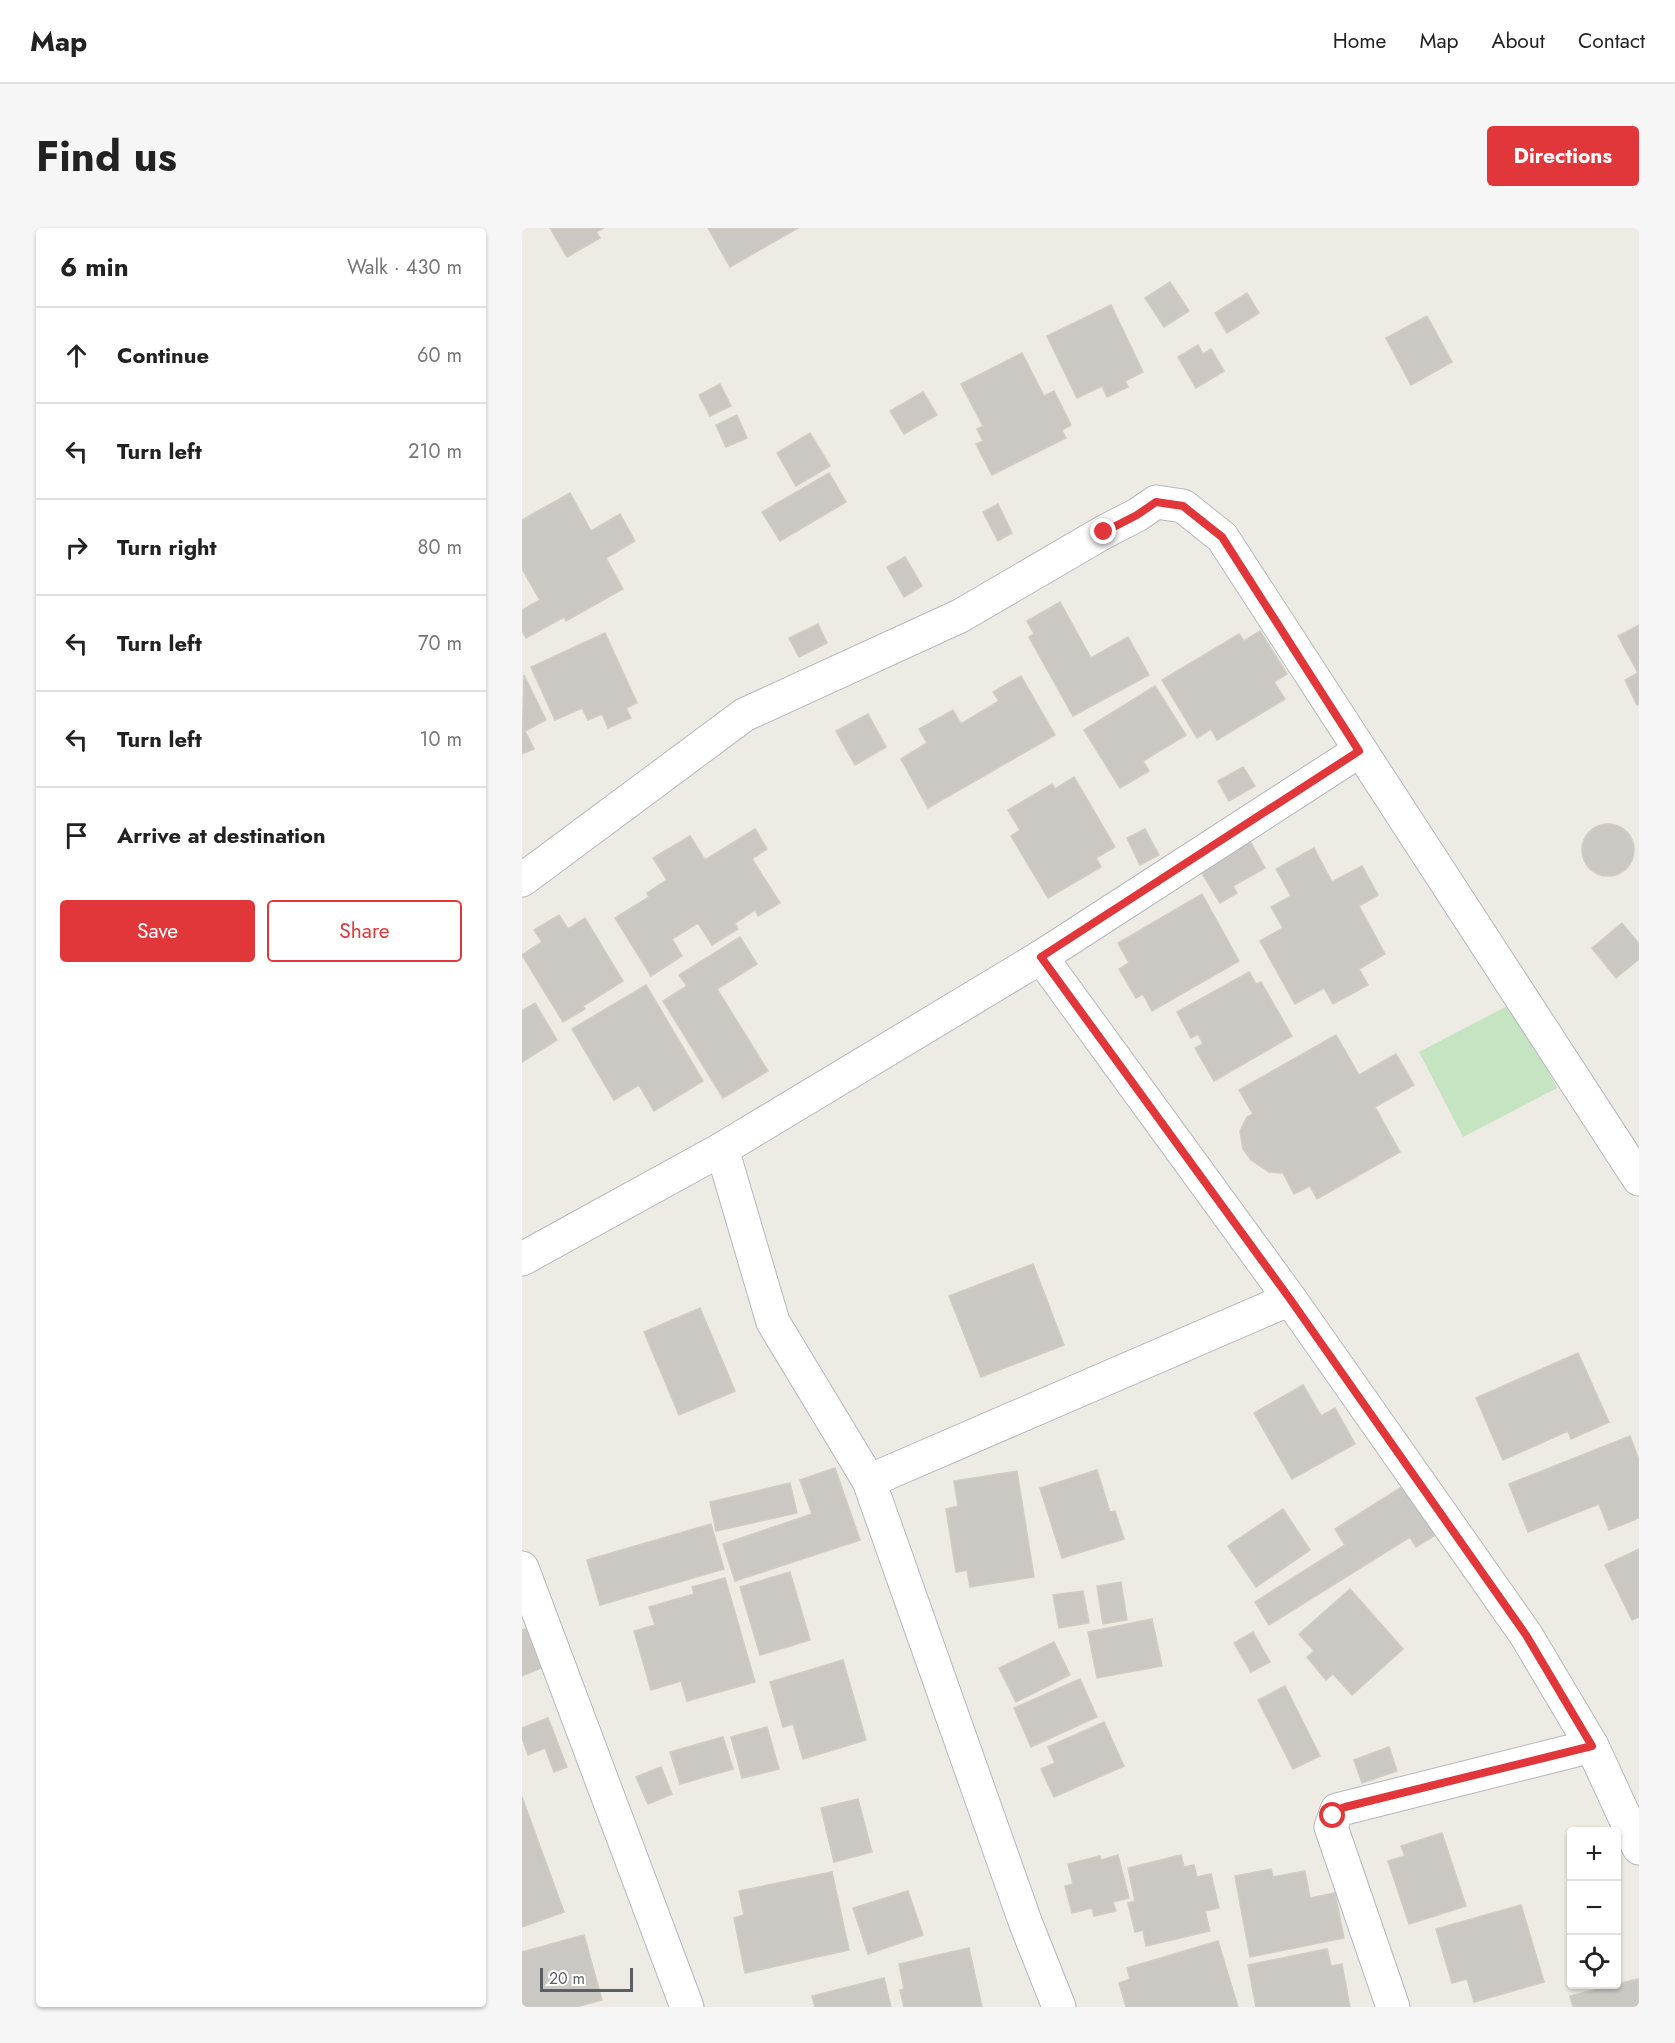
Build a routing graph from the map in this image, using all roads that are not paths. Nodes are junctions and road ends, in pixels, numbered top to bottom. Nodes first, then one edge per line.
1 (1359, 751) junction
2 (522, 879) edge
3 (1041, 957) junction
4 (722, 1149) junction
5 (1639, 1179) edge
6 (522, 1259) edge
7 (1290, 1299) junction
8 (869, 1481) junction
9 (522, 1568) edge
10 (1592, 1746) junction
11 (1639, 1848) edge
12 (687, 2007) edge
13 (1059, 2007) edge
14 (1393, 2007) edge

1 - 2 street
1 - 3 street
1 - 5 street
3 - 4 street
3 - 7 street
4 - 6 street
4 - 8 street
7 - 8 street
7 - 10 street
8 - 13 street
9 - 12 street
10 - 11 street
10 - 14 street

